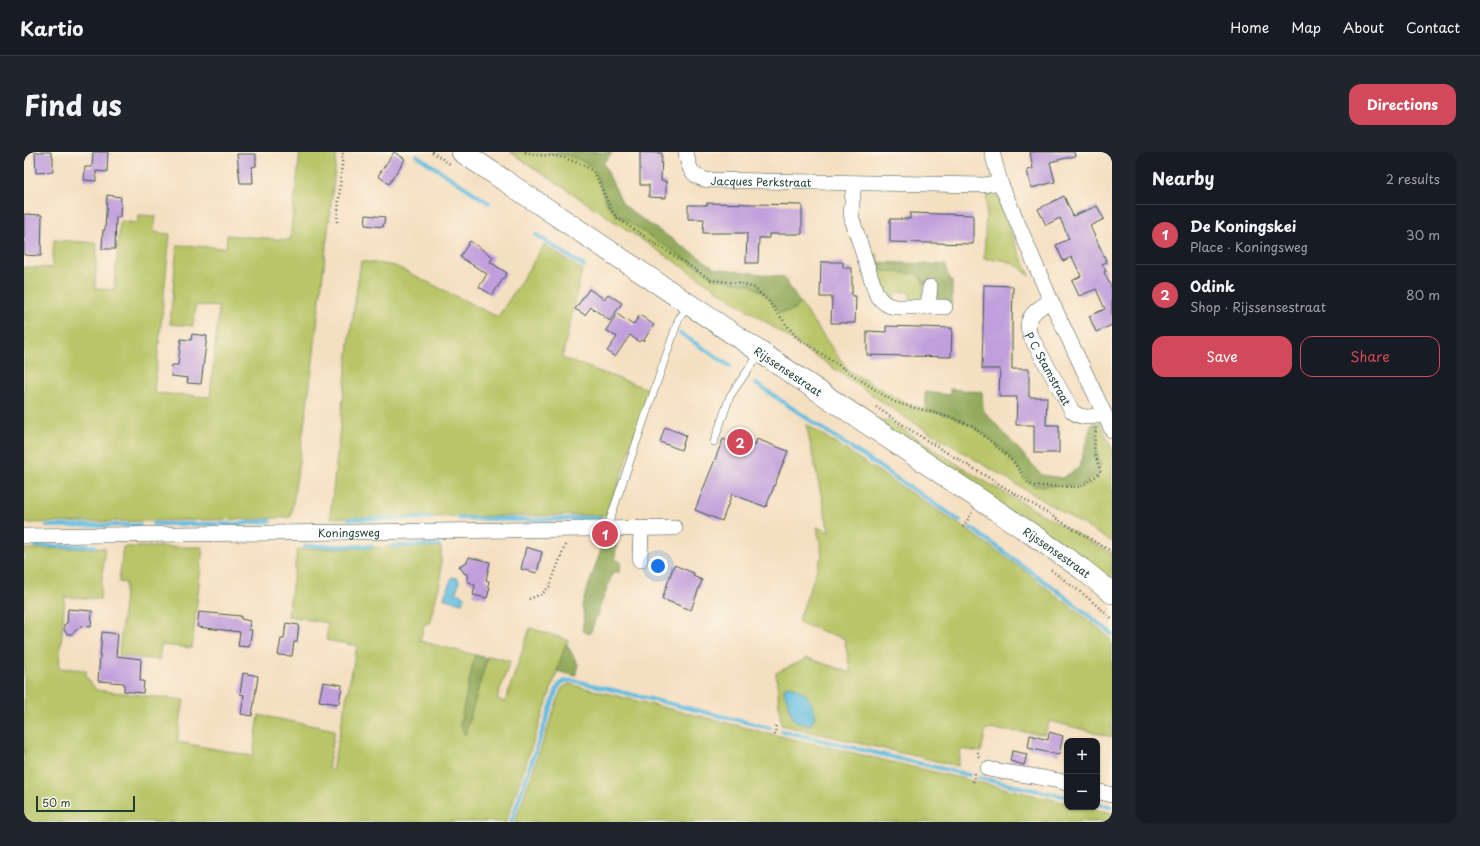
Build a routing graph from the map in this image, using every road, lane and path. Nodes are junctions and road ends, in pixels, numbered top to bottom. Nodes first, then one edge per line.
1 (343, 152) edge
2 (462, 152) edge
3 (525, 152) edge
4 (686, 152) edge
5 (992, 152) edge
6 (1000, 182) junction
7 (854, 183) junction
8 (337, 222) dead end
9 (930, 287) dead end
10 (1051, 301) junction
11 (691, 305) junction
12 (928, 307) junction
13 (945, 307) dead end
14 (761, 352) junction
15 (875, 407) dead end
16 (1100, 415) junction
17 (1112, 430) edge
18 (714, 442) dead end
19 (607, 528) junction
20 (641, 528) junction
21 (675, 528) dead end
22 (569, 529) junction
23 (24, 536) edge
24 (1112, 552) edge
25 (640, 560) dead end
26 (1112, 593) edge
27 (529, 599) dead end
28 (776, 724) dead end
29 (775, 735) dead end
30 (988, 769) dead end
31 (1064, 782) edge
32 (1100, 792) edge
33 (1112, 795) edge

1 - 8 path
2 - 11 main road, Rijssensestraat
3 - 16 path
4 - 7 street, Jacques Perkstraat
5 - 6 street
6 - 7 street, Jacques Perkstraat
6 - 10 street
7 - 12 street
9 - 12 street
10 - 16 street
10 - 16 street, P C Stamstraat
11 - 14 main road, Rijssensestraat
11 - 19 lane
12 - 13 street
14 - 18 lane
14 - 26 main road, Rijssensestraat
15 - 24 path
16 - 17 street
19 - 20 street, Koningsweg
19 - 22 street, Koningsweg
20 - 21 street, Koningsweg
20 - 25 street
22 - 23 street, Koningsweg
22 - 27 path
28 - 29 path
30 - 31 street
32 - 33 street

